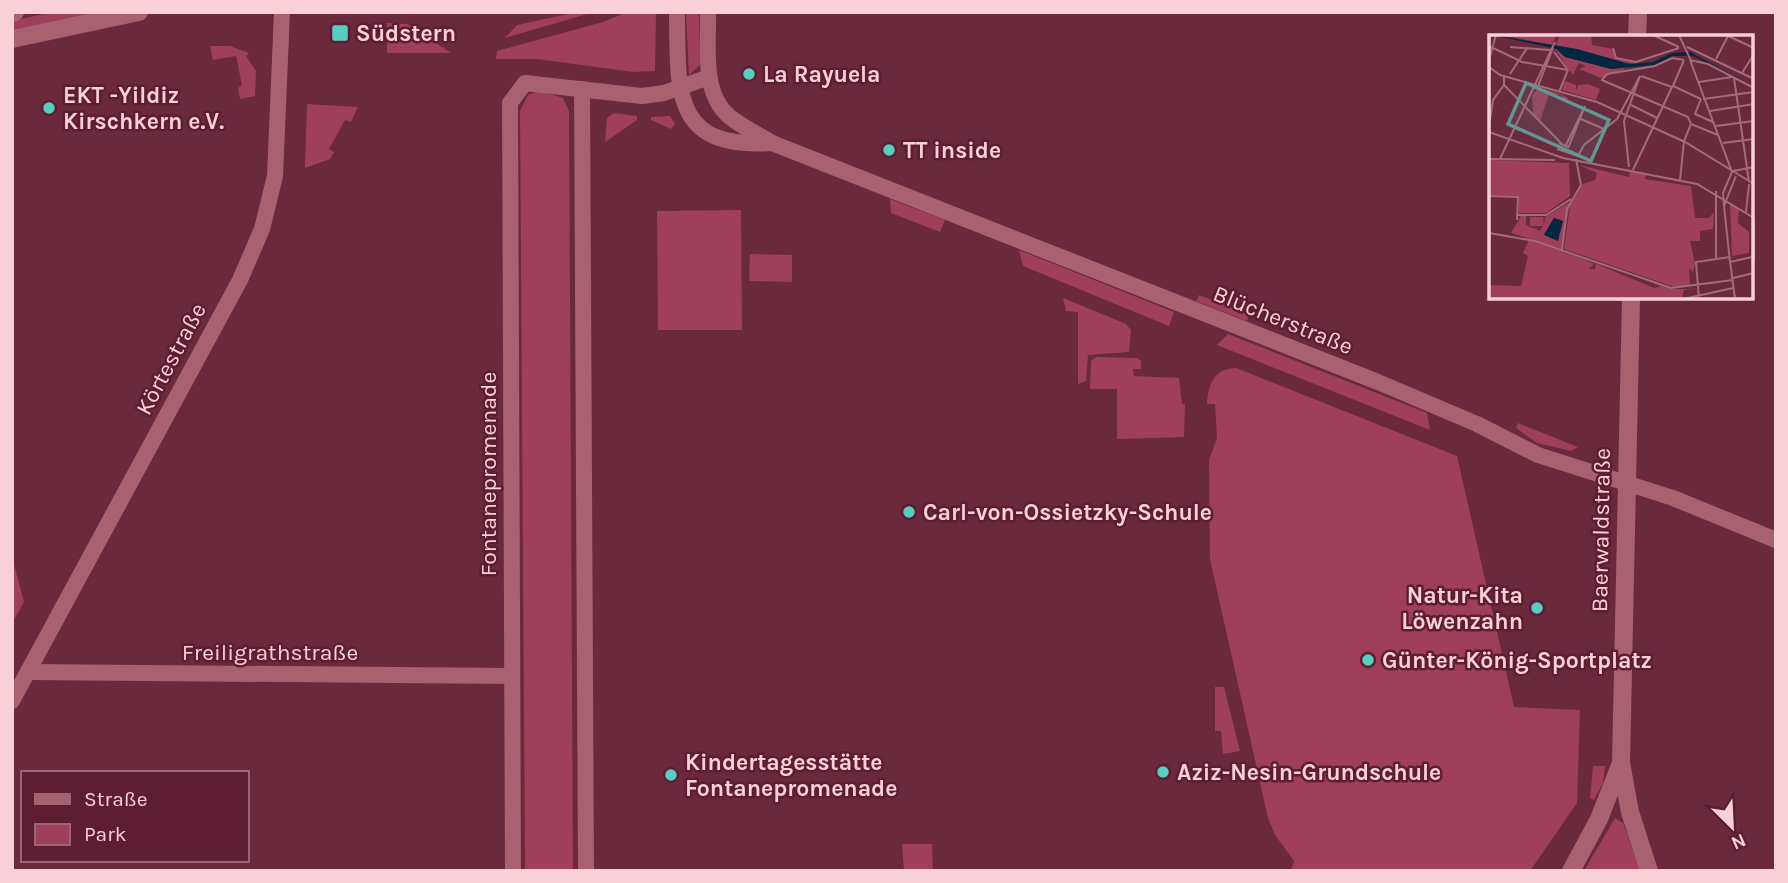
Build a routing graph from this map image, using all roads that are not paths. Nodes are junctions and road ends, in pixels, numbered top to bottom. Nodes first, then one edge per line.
1 (139, 12) edge
2 (282, 12) edge
3 (677, 12) edge
4 (708, 12) edge
5 (1638, 12) edge
6 (1637, 35) edge
7 (12, 39) edge
8 (709, 77) junction
9 (679, 88) junction
10 (582, 89) junction
11 (772, 142) junction
12 (1631, 299) edge
13 (1626, 484) junction
14 (1776, 540) edge
15 (28, 672) junction
16 (512, 676) junction
17 (12, 701) edge
18 (1620, 763) junction
19 (513, 871) edge
20 (586, 871) edge
21 (1571, 871) edge
22 (1649, 871) edge

1 - 7 street
2 - 15 street, Körtestraße
3 - 9 street
4 - 8 street
5 - 6 street
8 - 9 street
8 - 11 street, Blücherstraße
9 - 10 street
9 - 11 street, Blücherstraße
10 - 16 street, Fontanepromenade
10 - 20 street
11 - 13 street, Blücherstraße
12 - 13 street, Baerwaldstraße
13 - 14 street, Blücherstraße
13 - 18 street, Baerwaldstraße
15 - 16 street, Freiligrathstraße
15 - 17 street, Körtestraße
16 - 19 street, Fontanepromenade
18 - 21 street, Baerwaldstraße
18 - 22 street, Baerwaldstraße

